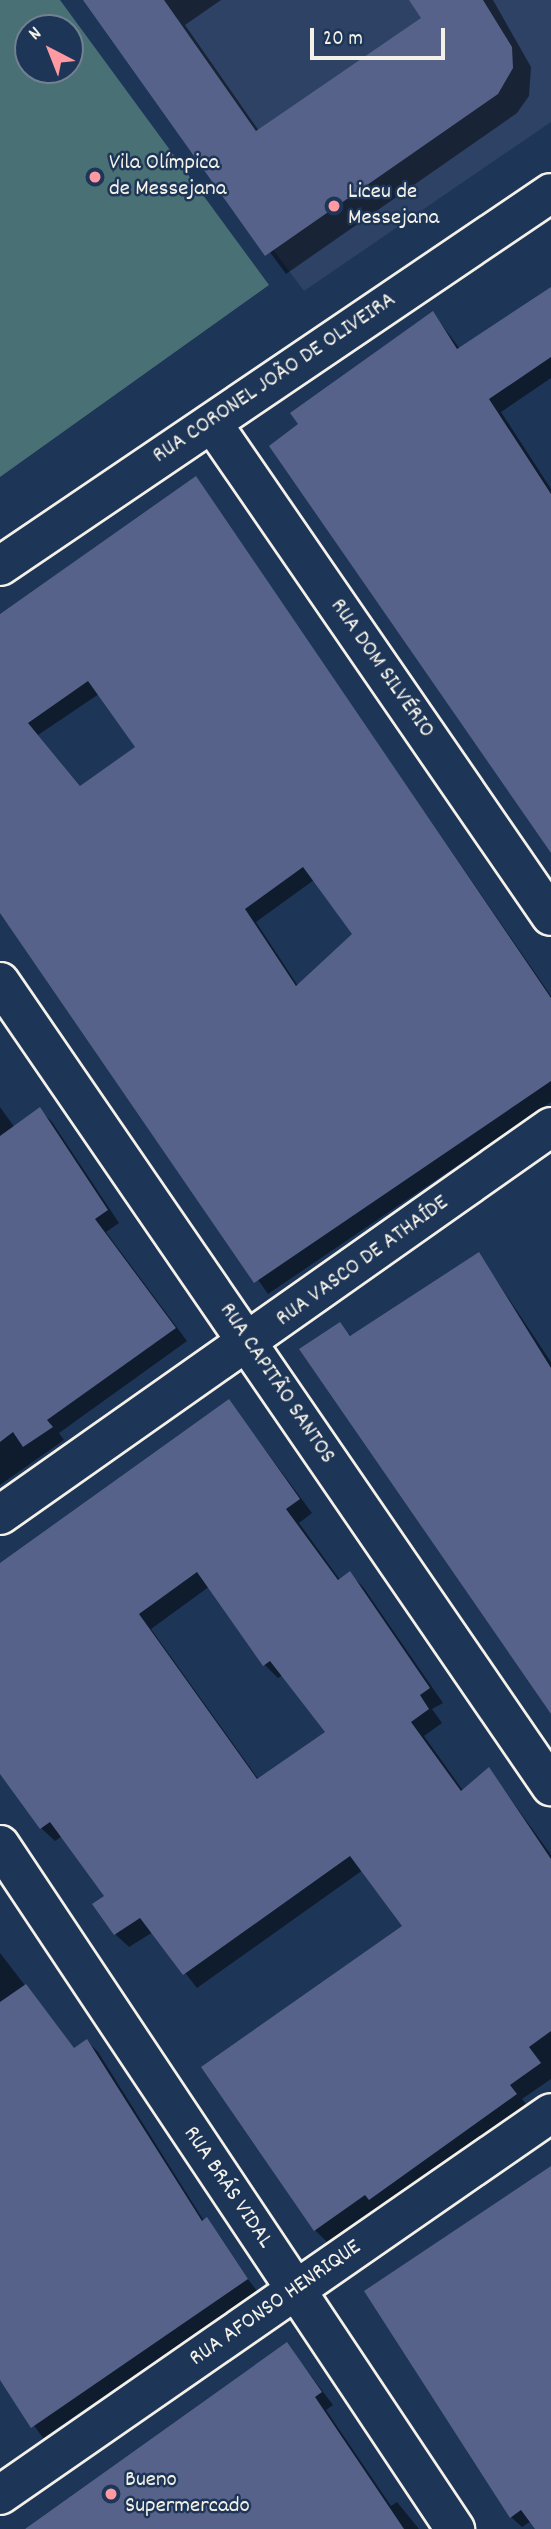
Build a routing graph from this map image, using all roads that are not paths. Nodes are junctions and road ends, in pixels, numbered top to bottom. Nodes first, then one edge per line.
1 (551, 193) edge
2 (212, 423) junction
3 (0, 566) edge
4 (551, 916) edge
5 (0, 982) edge
6 (551, 1126) edge
7 (249, 1345) junction
8 (0, 1515) edge
9 (551, 1786) edge
10 (0, 1845) edge
11 (551, 2113) edge
12 (295, 2291) junction
13 (0, 2495) edge
14 (455, 2529) edge

1 - 2 street, RUA CORONEL JOÃO DE OLIVEIRA
2 - 3 street, RUA CORONEL JOÃO DE OLIVEIRA
2 - 4 street, RUA DOM SILVÉRIO
5 - 7 street, RUA CAPITÃO SANTOS
6 - 7 street, RUA VASCO DE ATHAÍDE
7 - 8 street, RUA VASCO DE ATHAÍDE
7 - 9 street, RUA CAPITÃO SANTOS
10 - 12 street, RUA BRÁS VIDAL
11 - 12 street, RUA AFONSO HENRIQUE
12 - 13 street, RUA AFONSO HENRIQUE
12 - 14 street, RUA BRÁS VIDAL

